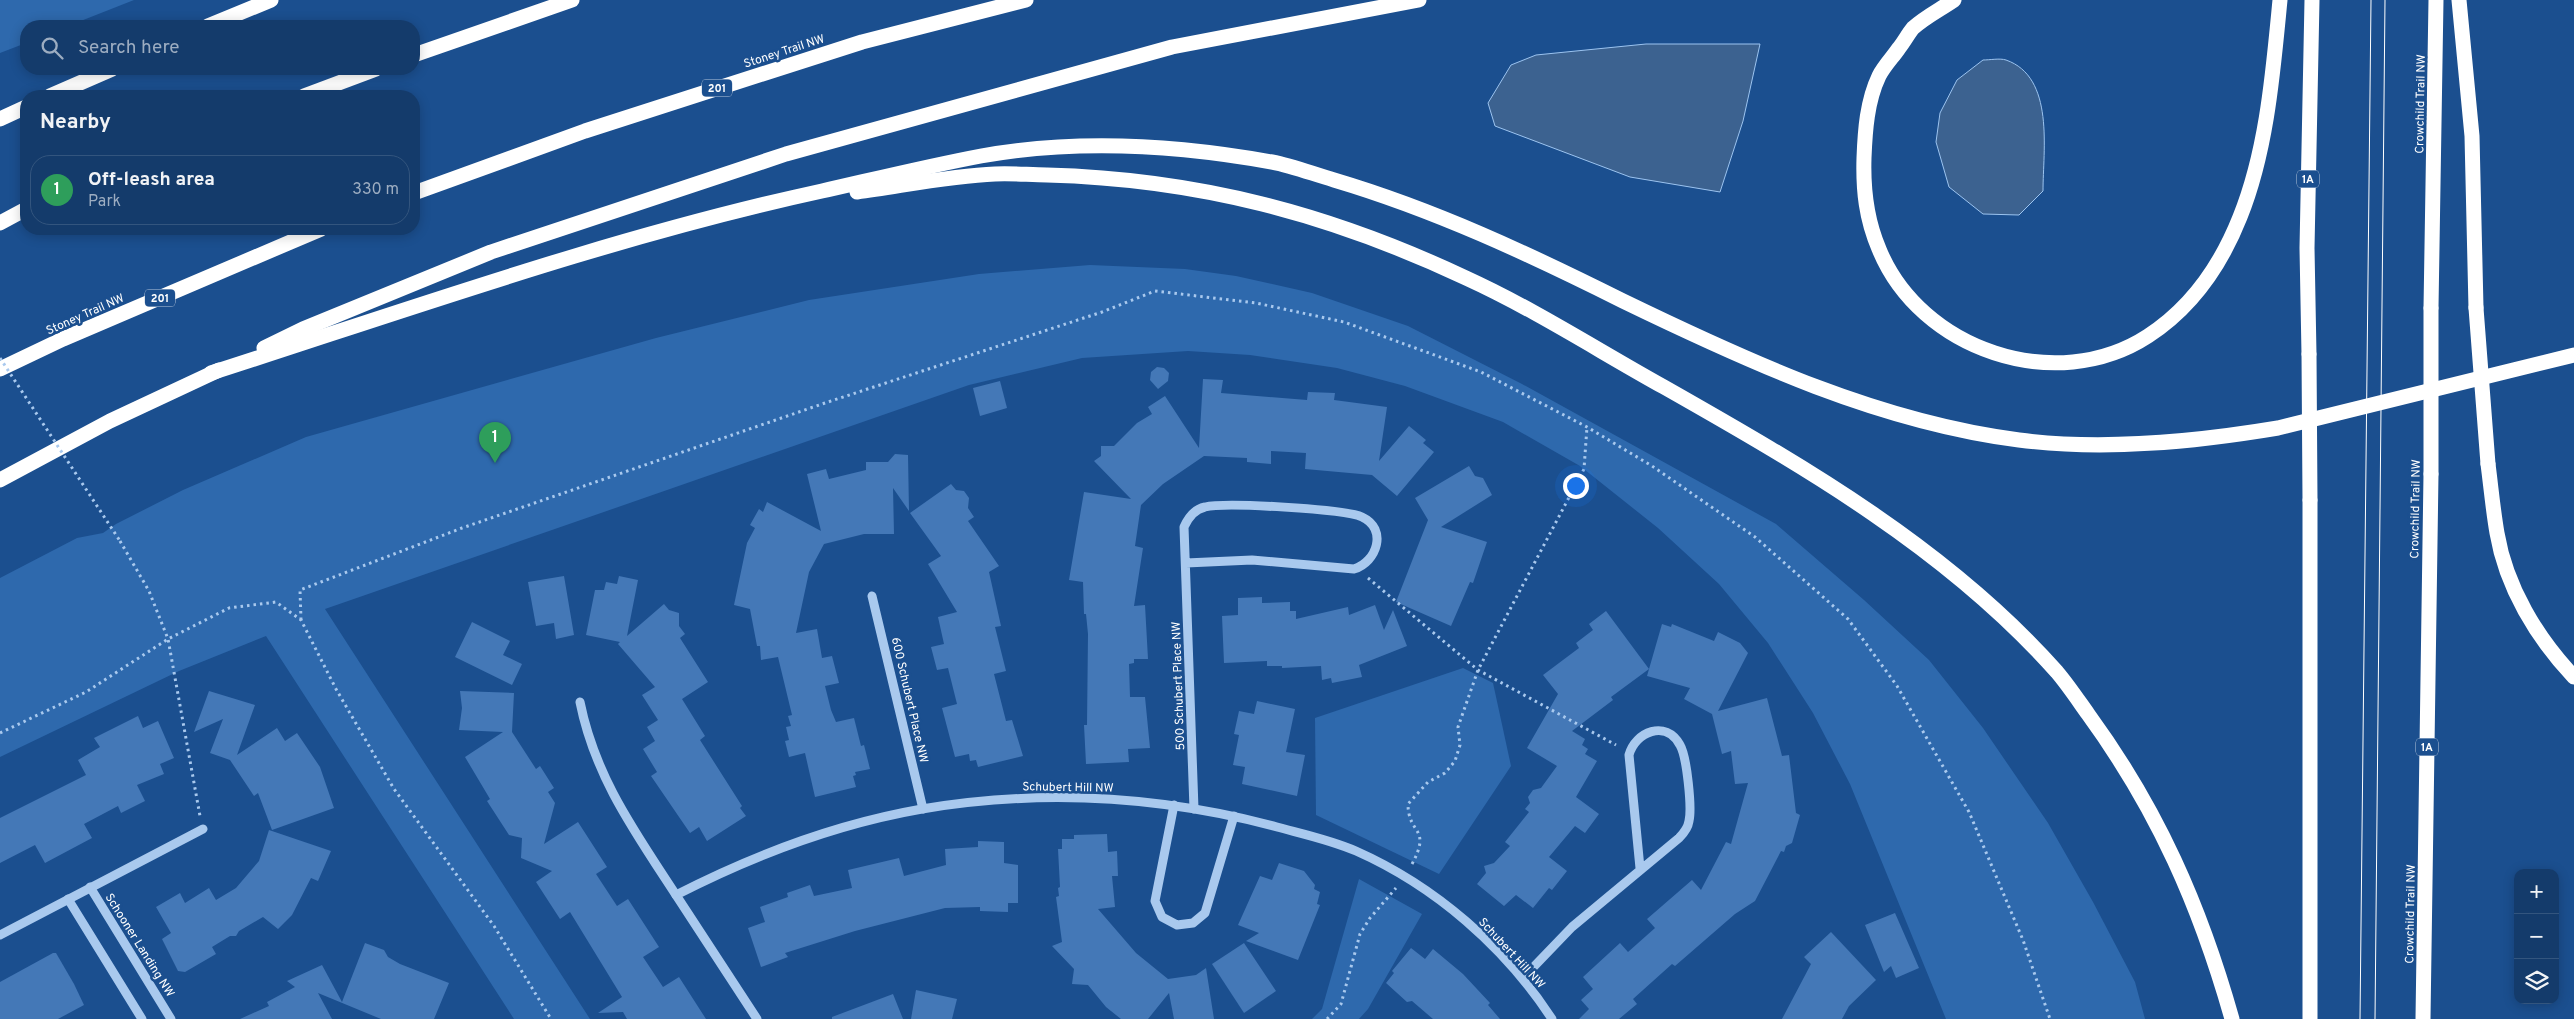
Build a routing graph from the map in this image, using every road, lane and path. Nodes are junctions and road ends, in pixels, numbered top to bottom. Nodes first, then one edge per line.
1 (271, 0) edge
2 (572, 0) edge
3 (1026, 0) edge
4 (1419, 0) edge
5 (1954, 0) edge
6 (2280, 0) edge
7 (2436, 0) edge
8 (2459, 0) edge
9 (2312, 2) edge
10 (223, 20) edge
11 (420, 53) edge
12 (98, 75) edge
13 (360, 75) edge
14 (64, 90) edge
15 (320, 90) edge
16 (20, 110) edge
17 (0, 119) edge
18 (420, 191) edge
19 (744, 208) junction
20 (20, 212) edge
21 (0, 223) edge
22 (306, 235) edge
23 (2574, 355) edge
24 (0, 358) edge
25 (0, 368) edge
26 (211, 373) junction
27 (1587, 427) dead end
28 (0, 480) edge
29 (1186, 564) junction
30 (1362, 566) junction
31 (872, 596) dead end
32 (168, 639) junction
33 (1478, 670) junction
34 (2574, 677) edge
35 (580, 702) dead end
36 (0, 733) edge
37 (1629, 755) junction
38 (1174, 805) junction
39 (1194, 808) junction
40 (923, 809) junction
41 (1234, 816) junction
42 (203, 829) joint
43 (1640, 868) junction
44 (1405, 877) junction
45 (90, 887) junction
46 (676, 895) junction
47 (68, 899) junction
48 (0, 935) edge
49 (1523, 978) junction
50 (168, 1018) edge
51 (142, 1019) edge
52 (551, 1019) edge
53 (757, 1019) edge
54 (1327, 1019) edge
55 (1552, 1019) edge
56 (2232, 1019) edge
57 (2310, 1019) edge
58 (2423, 1019) edge

1 - 10 highway
2 - 11 highway
3 - 18 highway, Stoney Trail NW / 201
4 - 26 highway
5 - 6 highway
7 - 58 highway, Crowchild Trail NW / 1A, bridge
8 - 34 highway, bridge
9 - 57 highway, 1A, bridge
12 - 14 highway
13 - 15 highway
16 - 17 highway
19 - 23 highway
19 - 26 highway
19 - 56 highway
20 - 21 highway
22 - 25 highway, Stoney Trail NW / 201
24 - 32 path, bridge
26 - 28 highway
27 - 33 path
29 - 30 street
29 - 30 street, 500 Schubert Place NW
29 - 39 street, 500 Schubert Place NW
30 - 33 path
31 - 40 street, 600 Schubert Place NW
32 - 36 path
32 - 42 path
32 - 52 path
33 - 37 path
33 - 44 path
35 - 46 street
37 - 43 street
37 - 43 street
38 - 39 street, Schubert Hill NW
38 - 40 street, Schubert Hill NW
38 - 41 street
39 - 41 street, Schubert Hill NW
40 - 46 street, Schubert Hill NW
41 - 44 street, Schubert Hill NW
42 - 45 street
43 - 49 street
44 - 49 street, Schubert Hill NW
44 - 54 path
45 - 47 street
45 - 50 street, Schooner Landing NW
46 - 53 street
47 - 48 street
47 - 51 street
49 - 55 street, Schubert Hill NW

